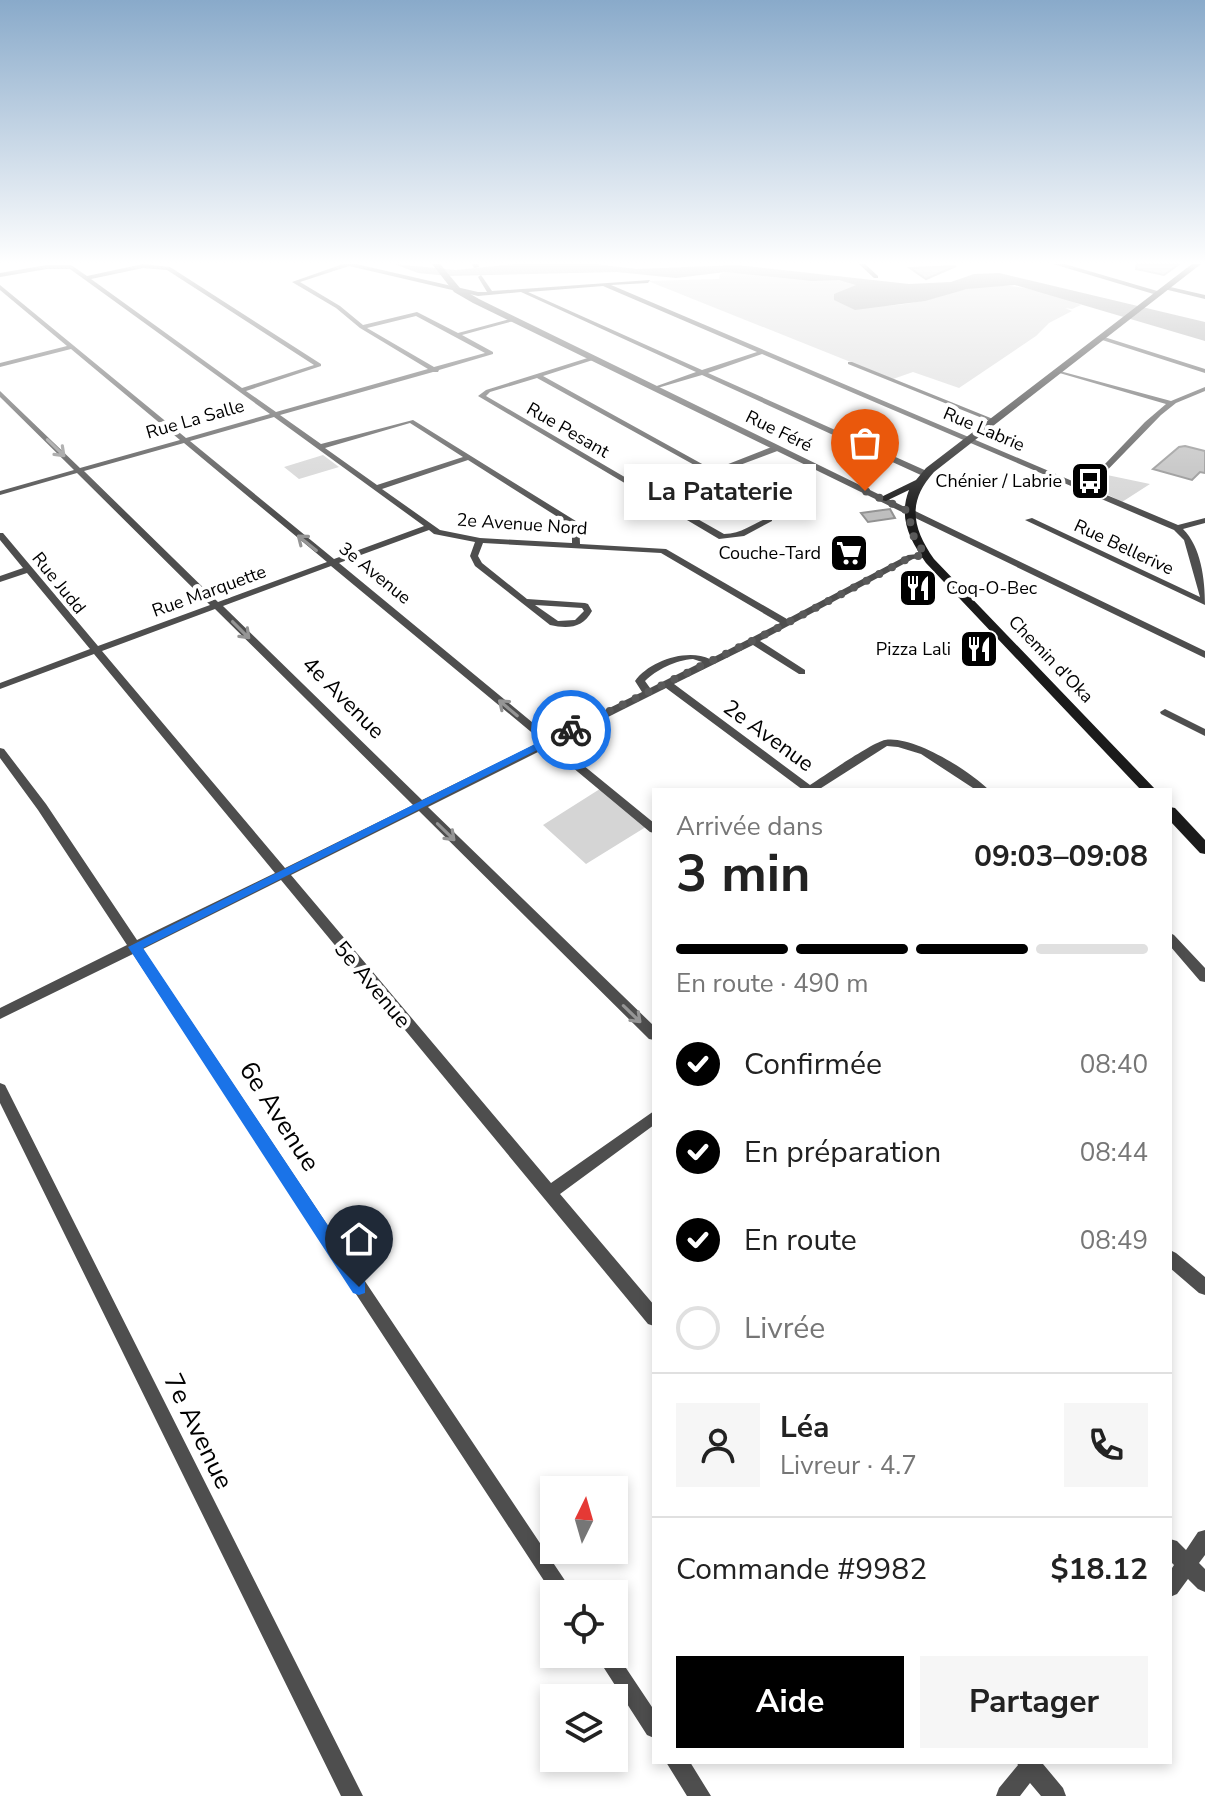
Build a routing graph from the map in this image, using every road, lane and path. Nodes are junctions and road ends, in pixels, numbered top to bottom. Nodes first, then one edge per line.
1 (67, 348) edge
2 (71, 348) edge
3 (184, 348) edge
4 (292, 348) edge
5 (397, 348) edge
6 (484, 348) edge
7 (573, 348) edge
8 (648, 348) edge
9 (748, 348) edge
10 (1088, 348) edge
11 (1132, 348) edge
12 (760, 353) junction
13 (594, 358) junction
14 (850, 363) dead end
15 (0, 365) edge
16 (436, 371) junction
17 (1058, 371) junction
18 (1205, 371) edge
19 (702, 372) junction
20 (537, 375) junction
21 (656, 388) junction
22 (1205, 389) edge
23 (241, 390) junction
24 (0, 393) edge
25 (1171, 403) junction
26 (274, 413) junction
27 (994, 421) junction
28 (180, 439) junction
29 (970, 440) junction
30 (320, 447) junction
31 (777, 448) junction
32 (469, 457) junction
33 (78, 470) junction
34 (712, 472) junction
35 (922, 478) junction
36 (376, 488) junction
37 (1085, 489) junction
38 (0, 493) edge
39 (650, 496) junction
40 (882, 499) junction
41 (908, 511) junction
42 (769, 519) dead end
43 (1029, 520) dead end
44 (1205, 520) edge
45 (429, 527) junction
46 (1177, 528) junction
47 (0, 535) edge
48 (480, 540) junction
49 (576, 544) junction
50 (925, 555) junction
51 (332, 563) junction
52 (27, 570) junction
53 (0, 579) edge
54 (1205, 600) edge
55 (525, 601) junction
56 (216, 605) junction
57 (787, 623) junction
58 (753, 641) junction
59 (93, 650) junction
60 (1205, 655) edge
61 (709, 662) junction
62 (802, 672) dead end
63 (666, 683) junction
64 (0, 686) edge
65 (647, 692) junction
66 (1165, 712) dead end
67 (1205, 733) edge
68 (548, 742) junction
69 (0, 751) edge
70 (807, 788) edge
71 (813, 788) edge
72 (981, 788) edge
73 (1147, 788) edge
74 (419, 806) junction
75 (1172, 814) edge
76 (652, 827) edge
77 (1205, 849) edge
78 (281, 874) junction
79 (1172, 940) edge
80 (135, 947) junction
81 (1205, 977) edge
82 (0, 1014) edge
83 (652, 1033) edge
84 (0, 1089) edge
85 (652, 1118) edge
86 (549, 1193) junction
87 (1172, 1260) edge
88 (1205, 1287) edge
89 (652, 1316) edge
90 (1205, 1539) edge
91 (1172, 1550) edge
92 (1187, 1565) junction
93 (555, 1580) edge
94 (1205, 1582) edge
95 (1172, 1584) edge
96 (614, 1668) edge
97 (652, 1725) edge
98 (678, 1764) edge
99 (1029, 1764) edge
100 (1031, 1764) edge
101 (352, 1796) edge
102 (700, 1796) edge
103 (1007, 1796) edge
104 (1055, 1796) edge

1 - 15 street
2 - 28 street, 3e Avenue
3 - 23 street, 2e Avenue Nord
4 - 23 street
5 - 16 street
6 - 16 street, Rue La Salle
7 - 13 street, Rue Féré
8 - 19 street
9 - 12 street, Rue Labrie
10 - 17 main road
11 - 18 street
12 - 19 street
12 - 29 street, Rue Labrie
13 - 20 street
13 - 21 street, Rue Féré
14 - 27 street
16 - 26 street, Rue La Salle
17 - 25 street
17 - 27 main road
19 - 21 street
19 - 35 street
20 - 34 street
20 - 39 street, Rue Pesant
21 - 31 street, Rue Féré
22 - 25 street
23 - 26 street, 2e Avenue Nord
24 -> 33 street, 4e Avenue
25 - 37 street
26 - 28 street, Rue La Salle
26 - 30 street, 2e Avenue Nord
27 - 29 main road
28 - 33 street, Rue La Salle
51 -> 28 street, 3e Avenue
29 - 35 main road
29 - 37 street, Rue Labrie
30 - 32 street
30 - 36 street, 2e Avenue Nord
31 - 34 street
31 - 40 street, Rue Féré
32 - 36 street
32 - 49 street
33 - 38 street, Rue La Salle
33 - 56 street, 4e Avenue
34 - 39 street
35 - 40 main road
35 - 41 main road
36 - 45 street, 2e Avenue Nord
37 - 46 street, Rue Labrie
39 - 42 street, Rue Pesant
40 - 41 street, Rue Féré
41 - 50 main road, Chemin d'Oka
41 - 60 street, Rue Féré
43 - 54 street, Rue Bellerive
44 - 46 street
45 - 48 street, 2e Avenue Nord
45 - 51 street, Rue Marquette
46 - 54 street
47 - 52 street, Rue Judd
48 - 49 street, 2e Avenue Nord
48 - 55 street
49 - 57 street, 2e Avenue Nord
50 - 57 street
50 - 73 main road, Chemin d'Oka
51 - 56 street, Rue Marquette
68 -> 51 street, 3e Avenue
52 - 53 street
52 - 59 street, Rue Judd
55 - 55 street
56 - 59 street, Rue Marquette
56 -> 74 street, 4e Avenue
57 - 58 street
58 - 61 street
58 - 62 street
59 - 64 street, Rue Marquette
59 - 78 street, 5e Avenue
61 - 63 street
61 - 65 street
63 - 65 street
63 - 70 street, 2e Avenue
65 - 68 street
66 - 67 street
68 - 74 street
68 - 76 street, 3e Avenue
69 - 80 street, 6e Avenue
71 - 72 street
74 - 78 street
74 -> 83 street, 4e Avenue
75 - 77 main road
78 - 80 street
78 - 86 street, 5e Avenue
79 - 81 street
80 - 82 street
80 - 93 street, 6e Avenue
84 - 101 street, 7e Avenue
85 - 86 street
86 - 89 street, 5e Avenue
87 - 88 street
90 - 92 street
91 - 92 street
92 - 94 street
92 - 95 street
96 - 97 street
98 - 102 street
99 - 103 street
100 - 104 street

